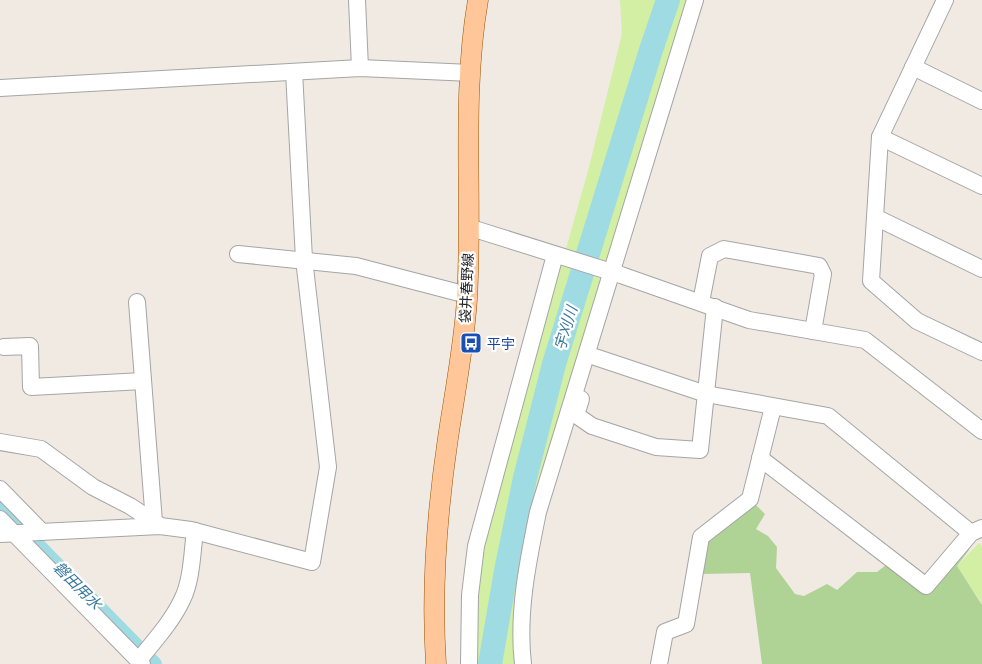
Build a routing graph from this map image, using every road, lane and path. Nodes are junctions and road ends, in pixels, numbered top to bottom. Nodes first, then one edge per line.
1 (357, 0) edge
2 (478, 0) edge
3 (695, 0) edge
4 (945, 0) edge
5 (913, 67) junction
6 (360, 68) junction
7 (294, 72) junction
8 (471, 72) junction
9 (0, 88) edge
10 (982, 101) edge
11 (880, 137) junction
12 (982, 186) edge
13 (875, 217) junction
14 (468, 227) junction
15 (238, 254) dead end
16 (557, 256) junction
17 (304, 259) junction
18 (982, 269) edge
19 (613, 273) junction
20 (467, 294) junction
21 (137, 302) dead end
22 (708, 305) junction
23 (813, 331) junction
24 (4, 347) dead end
25 (982, 352) edge
26 (595, 357) junction
27 (143, 381) junction
28 (706, 394) junction
29 (773, 407) junction
30 (982, 431) edge
31 (0, 442) edge
32 (760, 458) junction
33 (0, 489) edge
34 (0, 519) edge
35 (157, 524) junction
36 (196, 531) junction
37 (977, 531) edge
38 (42, 532) junction
39 (7, 534) edge
40 (140, 662) edge
41 (436, 664) edge
42 (469, 664) edge
43 (523, 664) edge
44 (658, 664) edge

1 - 6 street
2 - 8 main road, 袋井春野線
3 - 19 street
4 - 5 street
5 - 10 street
5 - 11 street
6 - 7 street
6 - 8 street
7 - 9 street
7 - 17 street
8 - 14 main road, 袋井春野線
11 - 12 street
11 - 13 street
13 - 18 street
13 - 25 street
14 - 16 street
14 - 20 main road, 袋井春野線
15 - 17 street
16 - 19 street
16 - 42 street
17 - 20 street
17 - 36 street
19 - 22 street
19 - 26 street
19 - 43 street
20 - 41 main road, 袋井春野線
21 - 27 street
22 - 23 street
22 - 23 street
22 - 28 street
23 - 30 street
24 - 27 street
26 - 28 street
26 - 28 street
27 - 35 street
28 - 29 street
29 - 32 street
29 - 37 street
31 - 35 street
32 - 37 street
32 - 44 street
33 - 38 street
34 - 39 street
35 - 36 street
35 - 38 street
36 - 40 street
38 - 39 street
39 - 40 street

